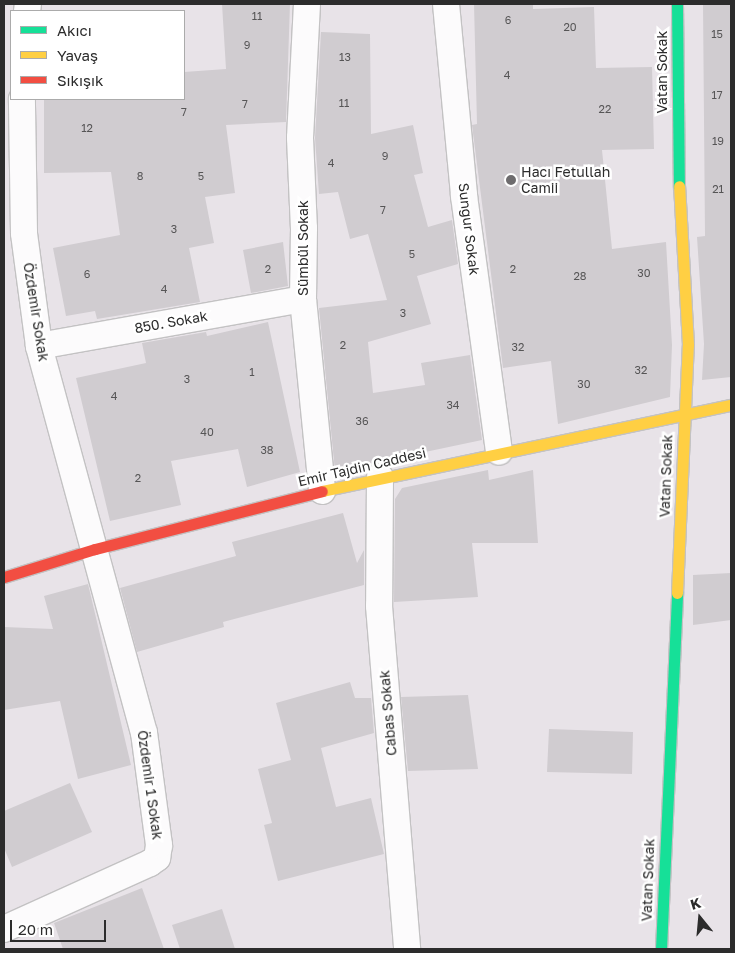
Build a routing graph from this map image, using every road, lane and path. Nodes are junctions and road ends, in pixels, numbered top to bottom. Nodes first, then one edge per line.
1 (307, 4) edge
2 (446, 4) edge
3 (678, 4) edge
4 (22, 100) edge
5 (303, 299) junction
6 (39, 346) junction
7 (731, 404) edge
8 (683, 412) junction
9 (499, 452) junction
10 (380, 477) junction
11 (322, 491) junction
12 (95, 549) junction
13 (4, 577) edge
14 (4, 929) edge
15 (407, 949) edge
16 (661, 949) edge

1 - 5 street, Sümbül Sokak
2 - 9 street, Sungur Sokak
3 - 8 street, Vatan Sokak
4 - 6 street, Özdemir Sokak
5 - 6 street, 850. Sokak
5 - 11 street, Sümbül Sokak
6 - 12 street, Özdemir Sokak
7 - 8 street, Emir Tajdin Caddesi
8 - 9 street, Emir Tajdin Caddesi
8 - 16 street, Vatan Sokak
9 - 10 street, Emir Tajdin Caddesi
10 - 11 street, Emir Tajdin Caddesi
10 - 15 street, Cabas Sokak
11 - 12 street, Emir Tajdin Caddesi
12 - 13 street, Emir Tajdin Caddesi
12 - 14 street, Özdemir 1 Sokak

